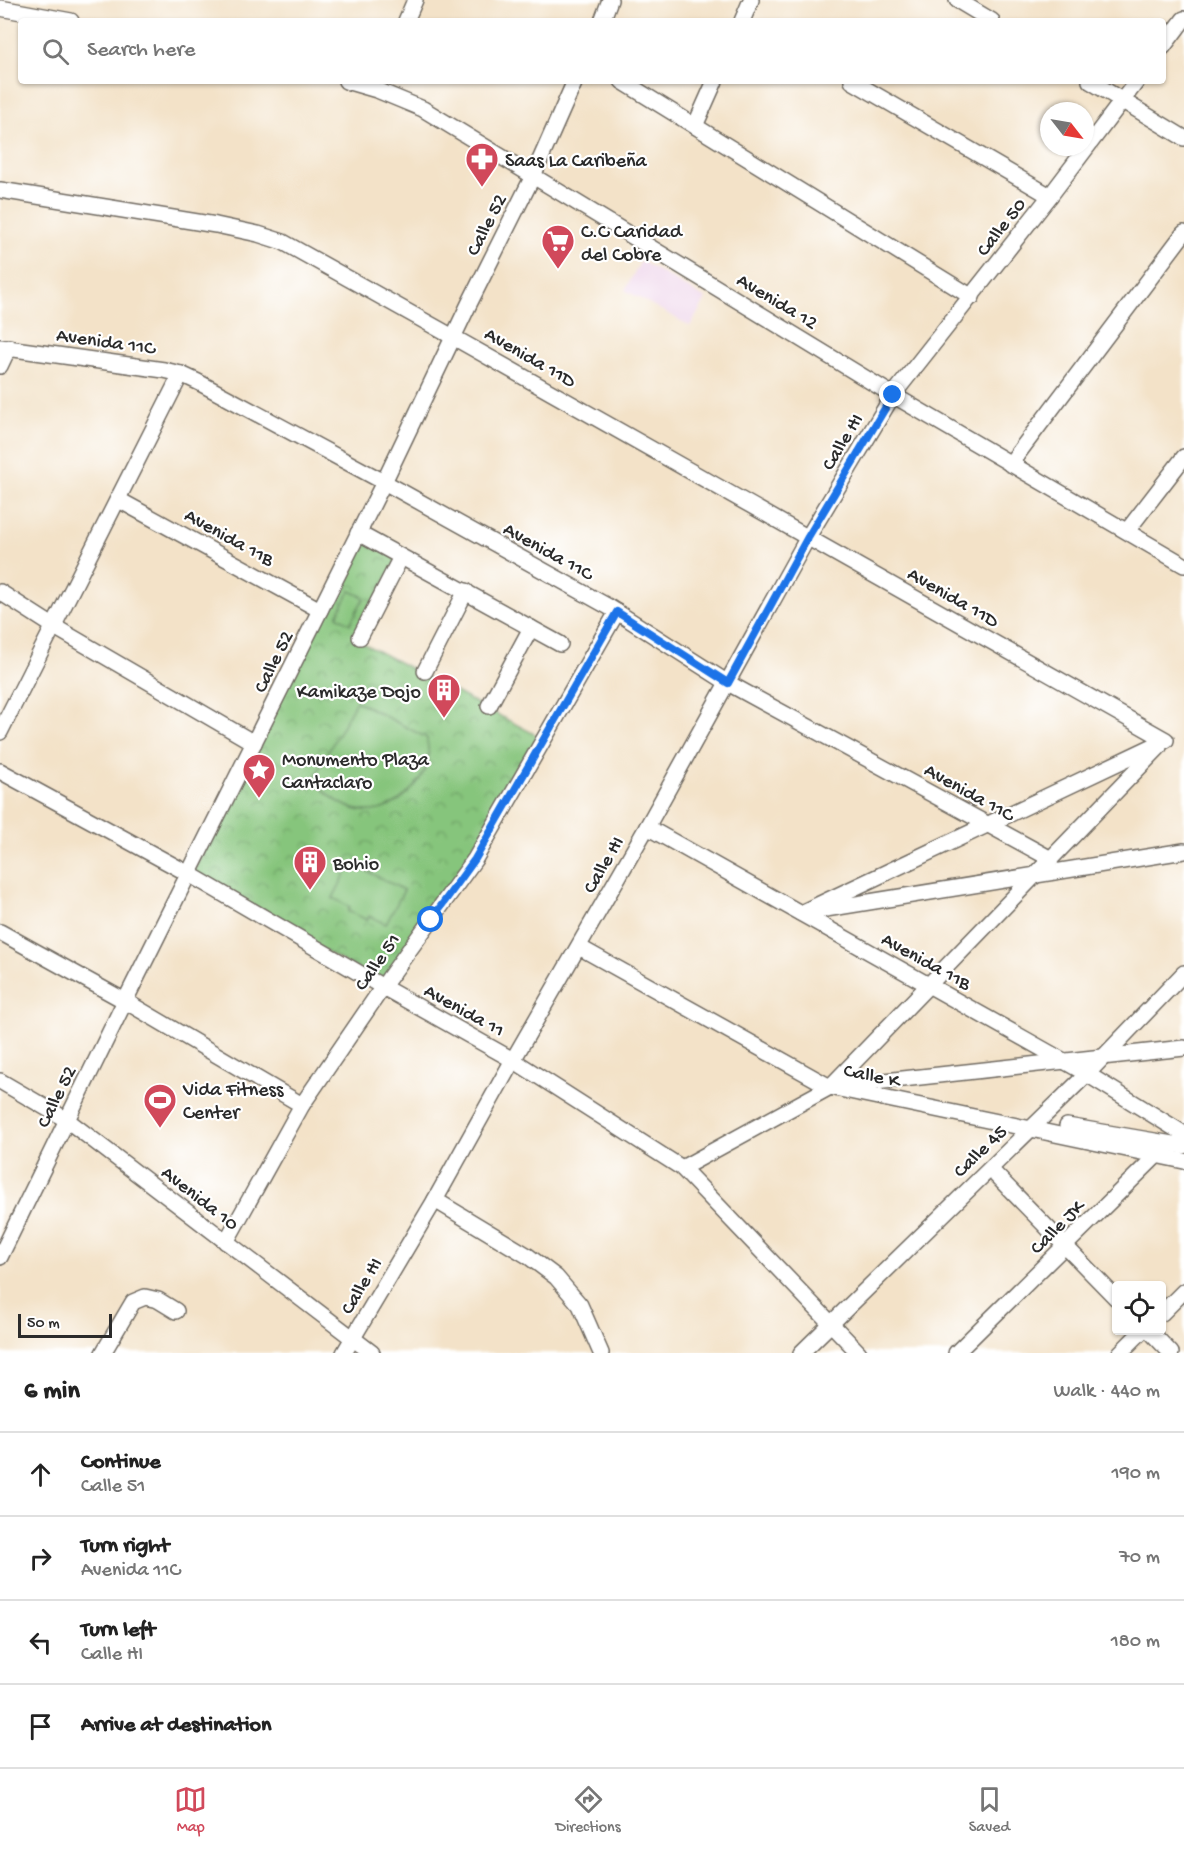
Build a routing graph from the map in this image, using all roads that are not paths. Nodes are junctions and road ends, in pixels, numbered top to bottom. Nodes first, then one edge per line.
1 (415, 0) edge
2 (610, 0) edge
3 (751, 0) edge
4 (957, 0) edge
5 (0, 8) edge
6 (55, 18) edge
7 (407, 18) edge
8 (603, 18) edge
9 (745, 18) edge
10 (987, 18) edge
11 (1184, 19) edge
12 (1166, 43) edge
13 (574, 84) edge
14 (626, 84) edge
15 (714, 84) edge
16 (857, 84) edge
17 (1095, 84) edge
18 (1135, 84) edge
19 (379, 85) edge
20 (1122, 100) junction
21 (695, 126) junction
22 (1184, 138) edge
23 (533, 176) junction
24 (0, 190) edge
25 (1050, 196) junction
26 (1184, 232) edge
27 (972, 297) junction
28 (453, 337) junction
29 (5, 347) edge
30 (0, 366) edge
31 (181, 374) junction
32 (893, 395) junction
33 (1184, 457) edge
34 (1010, 464) junction
35 (384, 482) junction
36 (119, 500) junction
37 (1127, 531) junction
38 (358, 533) junction
39 (808, 537) junction
40 (401, 557) junction
41 (1184, 565) edge
42 (466, 591) junction
43 (0, 592) edge
44 (320, 610) junction
45 (617, 612) junction
46 (52, 626) junction
47 (531, 628) junction
48 (360, 637) dead end
49 (560, 644) dead end
50 (425, 671) dead end
51 (728, 683) junction
52 (489, 706) dead end
53 (0, 732) edge
54 (1166, 740) junction
55 (254, 742) junction
56 (0, 771) edge
57 (648, 827) junction
58 (1184, 851) edge
59 (1051, 859) junction
60 (189, 874) junction
61 (801, 913) junction
62 (0, 932) edge
63 (579, 947) junction
64 (1184, 973) edge
65 (928, 984) junction
66 (383, 987) junction
67 (125, 1001) junction
68 (1184, 1048) edge
69 (513, 1060) junction
70 (1087, 1074) junction
71 (0, 1081) edge
72 (830, 1087) junction
73 (302, 1104) junction
74 (67, 1120) junction
75 (1183, 1135) edge
76 (1184, 1161) edge
77 (682, 1168) junction
78 (990, 1169) junction
79 (435, 1200) junction
80 (226, 1242) junction
81 (1066, 1246) junction
82 (0, 1257) edge
83 (1184, 1291) edge
84 (1112, 1294) edge
85 (1166, 1308) edge
86 (176, 1311) dead end
87 (831, 1324) junction
88 (1138, 1335) edge
89 (1154, 1335) edge
90 (353, 1339) junction
91 (103, 1353) edge
92 (344, 1353) edge
93 (372, 1353) edge
94 (601, 1353) edge
95 (801, 1353) edge
96 (859, 1353) edge
97 (956, 1353) edge
98 (1120, 1353) edge
99 (1171, 1353) edge

1 - 7 street
2 - 8 street
3 - 9 street
4 - 10 street
5 - 6 street
11 - 12 street
13 - 23 street, Calle 52
14 - 21 street
15 - 21 street
16 - 25 street
17 - 20 street
18 - 20 street, Calle 50
19 - 23 street, Avenida 12
20 - 22 street
20 - 25 street, Calle 50
21 - 27 street
23 - 28 street, Calle 52
23 - 32 street, Avenida 12
24 - 28 street, Avenida 11D
25 - 27 street, Calle 50
26 - 34 street
27 - 32 street, Calle 50
28 - 35 street, Calle 52
28 - 39 street, Avenida 11D
29 - 30 street
29 - 31 street, Avenida 11C
31 - 35 street, Avenida 11C
31 - 36 street
32 - 34 street, Avenida 12
32 - 39 street, Calle HI
33 - 37 street
34 - 37 street, Avenida 12
35 - 38 street, Calle 52
35 - 45 street, Avenida 11C
36 - 44 street, Avenida 11B
36 - 46 street
37 - 41 street, Avenida 12
38 - 40 street
38 - 44 street, Calle 52
39 - 51 street, Calle HI
39 - 54 street, Avenida 11D
40 - 42 street
40 - 48 street
42 - 47 street
42 - 50 street
43 - 46 street
44 - 55 street, Calle 52
45 - 51 street, Avenida 11C
45 - 66 street, Calle 51
46 - 53 street
46 - 55 street
47 - 49 street
47 - 52 street
51 - 57 street, Calle HI
51 - 59 street, Avenida 11C
54 - 59 street
54 - 61 street
55 - 60 street, Calle 52
56 - 60 street, Avenida 11
57 - 61 street, Avenida 11B
57 - 63 street, Calle HI
58 - 61 street
59 - 65 street
60 - 66 street, Avenida 11
60 - 67 street, Calle 52
61 - 65 street, Avenida 11B
62 - 67 street
63 - 69 street, Calle HI
63 - 72 street
64 - 70 street, Calle 45
65 - 70 street, Avenida 11B
65 - 72 street
66 - 69 street, Avenida 11
66 - 73 street, Calle 51
67 - 73 street
67 - 74 street, Calle 52
68 - 72 street, Calle K
69 - 77 street, Avenida 11
69 - 79 street, Calle HI
70 - 75 street, Avenida 11B
70 - 78 street, Calle 45
71 - 74 street, Avenida 10
72 - 75 street
72 - 76 street, Calle K
72 - 77 street
73 - 80 street, Calle 51
74 - 80 street, Avenida 10
74 - 82 street, Calle 52
75 - 81 street, Calle JK
77 - 87 street, Avenida 11
78 - 81 street
78 - 87 street, Calle 45
79 - 90 street, Calle HI
79 - 94 street
80 - 90 street, Avenida 10
81 - 84 street
81 - 97 street, Calle JK
83 - 85 street
86 - 91 street
87 - 95 street, Calle 45
87 - 96 street, Avenida 11
88 - 98 street
89 - 99 street
90 - 92 street, Calle HI
90 - 93 street, Avenida 10

